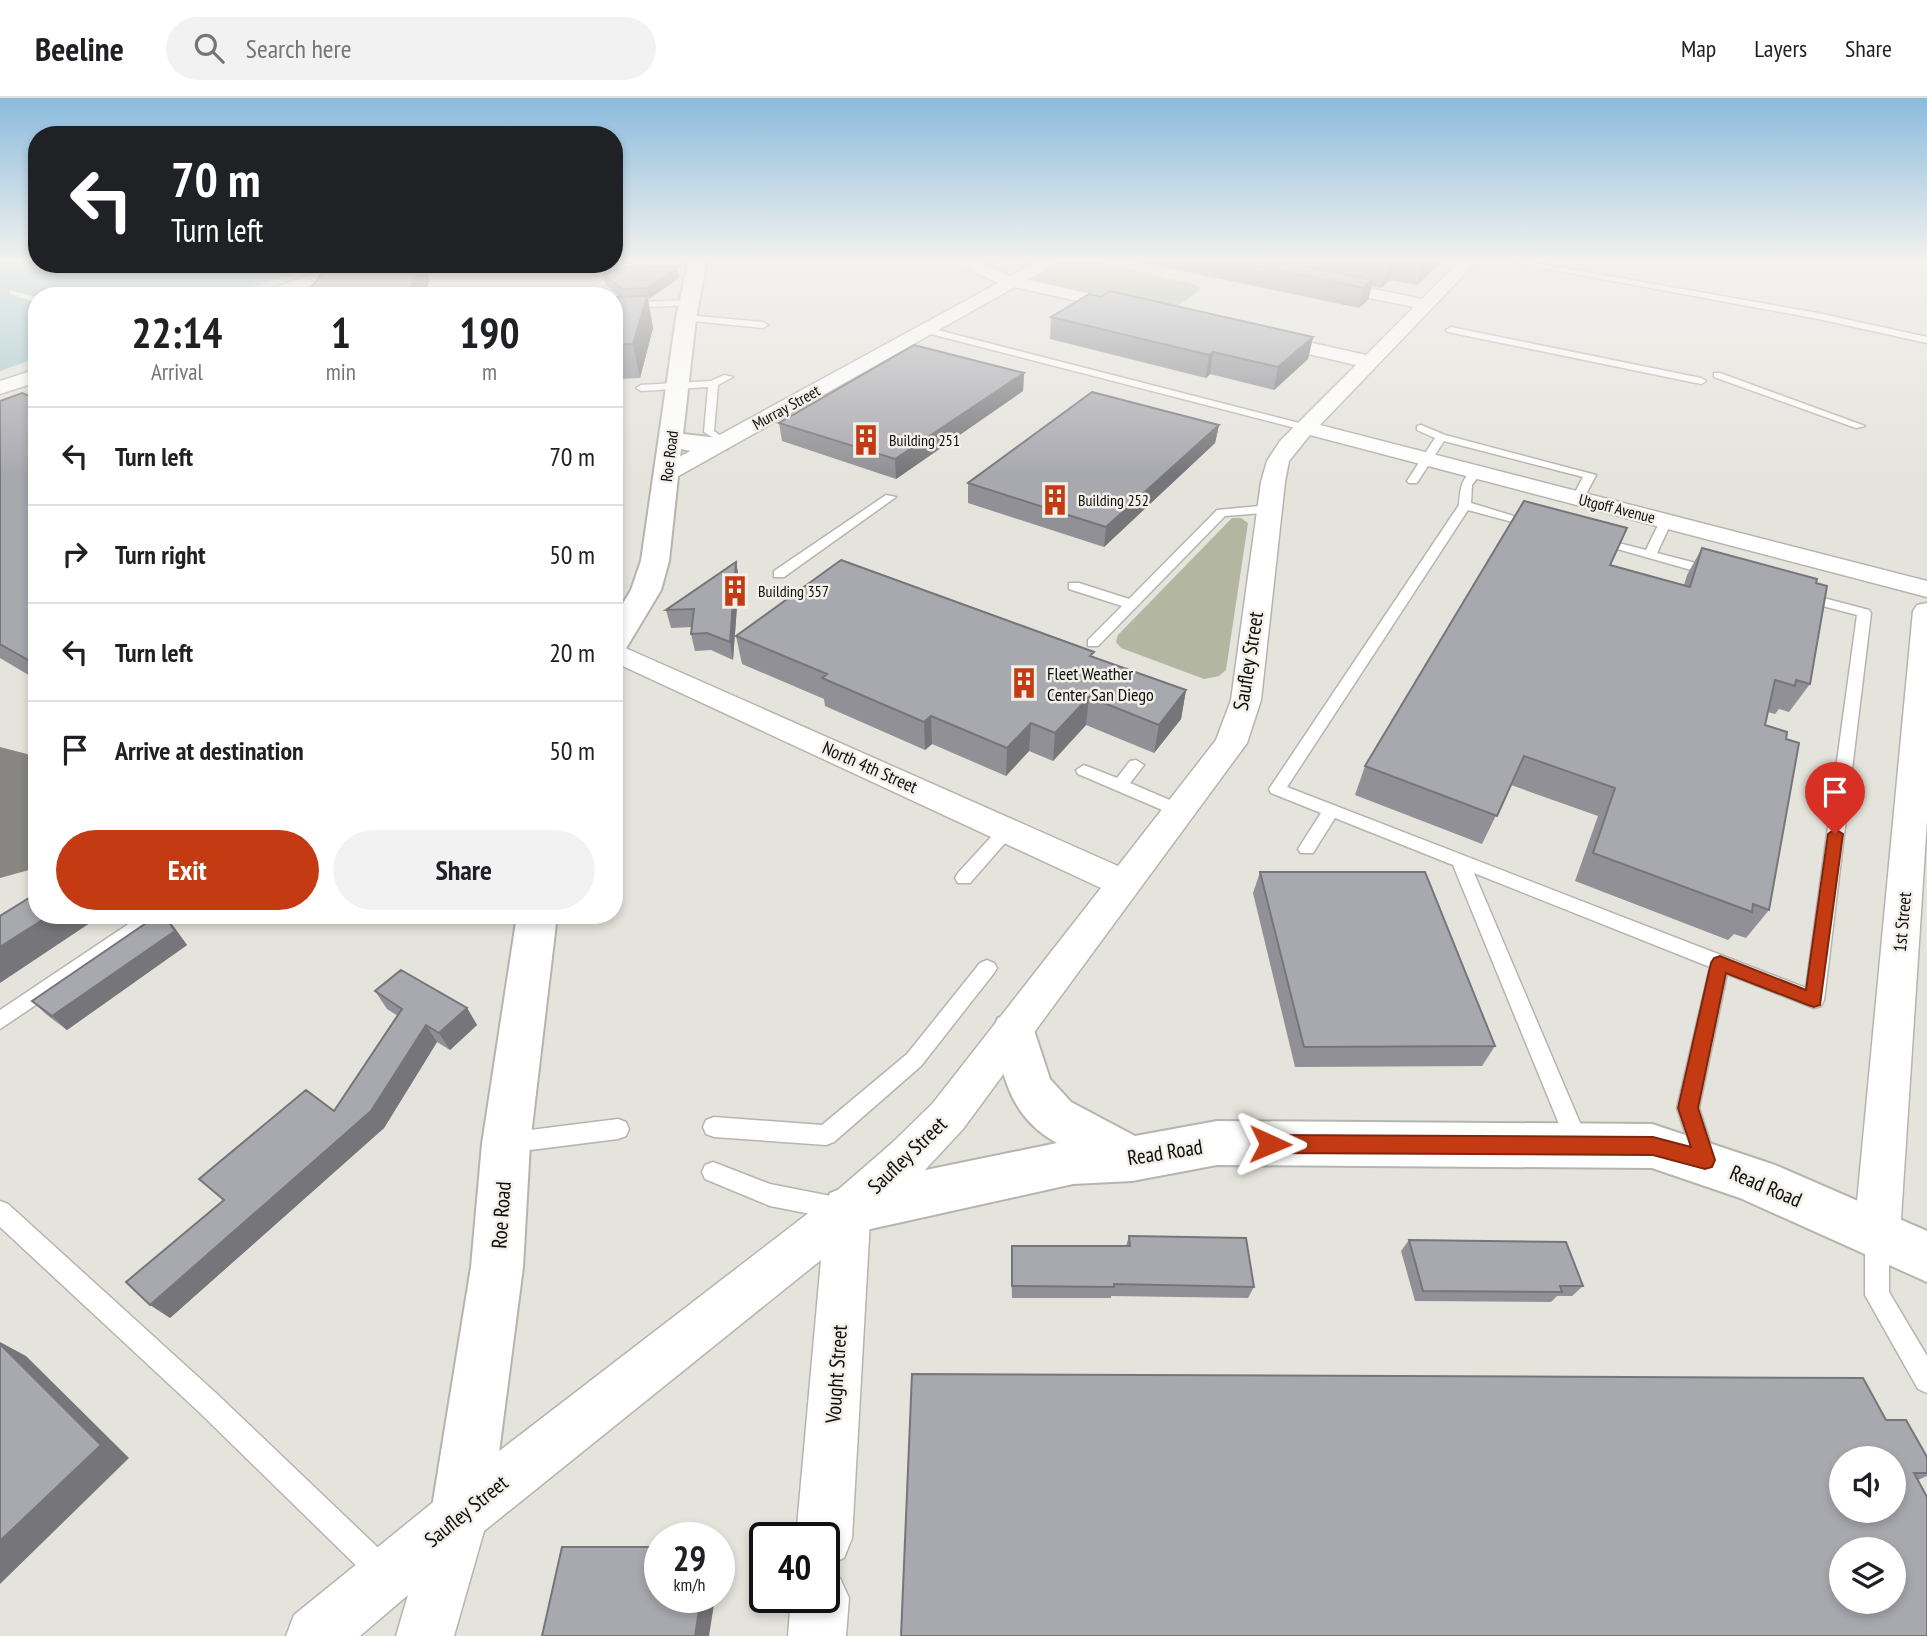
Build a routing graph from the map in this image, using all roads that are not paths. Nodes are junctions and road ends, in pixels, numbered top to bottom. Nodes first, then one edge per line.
1 (684, 331) edge
2 (925, 331) edge
3 (929, 331) edge
4 (1419, 331) edge
5 (1492, 331) edge
6 (1884, 331) edge
7 (1249, 335) edge
8 (1927, 340) edge
9 (1369, 362) junction
10 (1717, 375) dead end
11 (728, 377) dead end
12 (28, 378) edge
13 (1701, 381) dead end
14 (713, 384) junction
15 (676, 386) junction
16 (0, 388) edge
17 (641, 388) dead end
18 (1860, 426) dead end
19 (1307, 428) junction
20 (1421, 428) dead end
21 (1441, 437) junction
22 (671, 439) junction
23 (721, 442) junction
24 (1429, 460) junction
25 (1476, 472) junction
26 (667, 473) junction
27 (1413, 481) dead end
28 (890, 497) dead end
29 (1578, 498) junction
30 (1465, 505) junction
31 (1270, 509) junction
32 (1666, 521) junction
33 (1544, 527) edge
34 (1584, 537) edge
35 (1650, 555) junction
36 (779, 574) dead end
37 (1730, 577) edge
38 (1074, 586) dead end
39 (1927, 589) edge
40 (1784, 591) edge
41 (1130, 604) junction
42 (1927, 611) edge
43 (623, 628) edge
44 (1093, 643) dead end
45 (623, 655) edge
46 (1136, 765) dead end
47 (1084, 770) dead end
48 (1120, 785) junction
49 (1180, 811) junction
50 (1330, 812) junction
51 (1007, 830) junction
52 (1307, 849) dead end
53 (1460, 861) junction
54 (964, 878) dead end
55 (1125, 884) junction
56 (143, 924) edge
57 (536, 924) edge
58 (1720, 963) junction
59 (987, 968) dead end
60 (0, 1021) edge
61 (1014, 1031) junction
62 (714, 1127) dead end
63 (618, 1129) dead end
64 (506, 1143) junction
65 (1578, 1144) junction
66 (1132, 1158) junction
67 (1705, 1160) junction
68 (713, 1172) dead end
69 (848, 1210) junction
70 (0, 1212) edge
71 (1877, 1234) junction
72 (1927, 1257) edge
73 (1927, 1380) edge
74 (461, 1514) junction
75 (825, 1522) edge
76 (388, 1577) junction
77 (819, 1613) edge
78 (316, 1636) edge
79 (425, 1636) edge
80 (817, 1636) edge

1 - 15 street, Roe Road
2 - 23 street, Murray Street
3 - 19 lane
4 - 9 street, Saufley Street
5 - 13 lane
6 - 8 lane
7 - 9 street
9 - 19 street, Saufley Street
10 - 18 lane
11 - 14 lane
12 - 16 street
14 - 15 lane
14 - 23 lane
15 - 17 lane
15 - 22 street, Roe Road
19 - 24 street, Utgoff Avenue
19 - 31 street, Saufley Street
20 - 21 lane
21 - 24 lane
21 - 29 lane
22 - 23 street
22 - 26 street, Roe Road
23 - 26 street, Murray Street
24 - 25 street, Utgoff Avenue
24 - 27 lane
25 - 29 street, Utgoff Avenue
25 - 30 lane
26 - 43 street, Roe Road
28 - 36 lane
29 - 32 street, Utgoff Avenue
30 - 33 lane
30 - 50 lane
31 - 41 lane
31 - 49 street, Saufley Street
32 - 35 lane
32 - 39 street, Utgoff Avenue
34 - 35 lane
35 - 37 lane
38 - 41 lane
40 - 58 lane
41 - 44 lane
42 - 71 street, 1st Street
45 - 51 street, North 4th Street
46 - 48 lane
47 - 48 lane
48 - 49 lane
49 - 55 street, Saufley Street
50 - 52 lane
50 - 53 lane
51 - 54 lane
51 - 55 street, North 4th Street
53 - 58 lane
53 - 65 lane
55 - 61 street, Saufley Street
56 - 60 lane
57 - 64 street, Roe Road
58 - 67 lane
59 - 62 lane
61 - 66 street
61 - 69 street, Saufley Street
63 - 64 lane
64 - 74 street, Roe Road
65 - 66 street, Read Road
65 - 67 street, Read Road
66 - 69 street, Read Road
67 - 71 street, Read Road
68 - 69 lane
69 - 74 street, Saufley Street
69 - 75 street, Vought Street
70 - 76 lane
71 - 72 street, Read Road
71 - 73 lane
74 - 76 street, Saufley Street
74 - 79 street
76 - 78 street, Saufley Street
77 - 80 street

